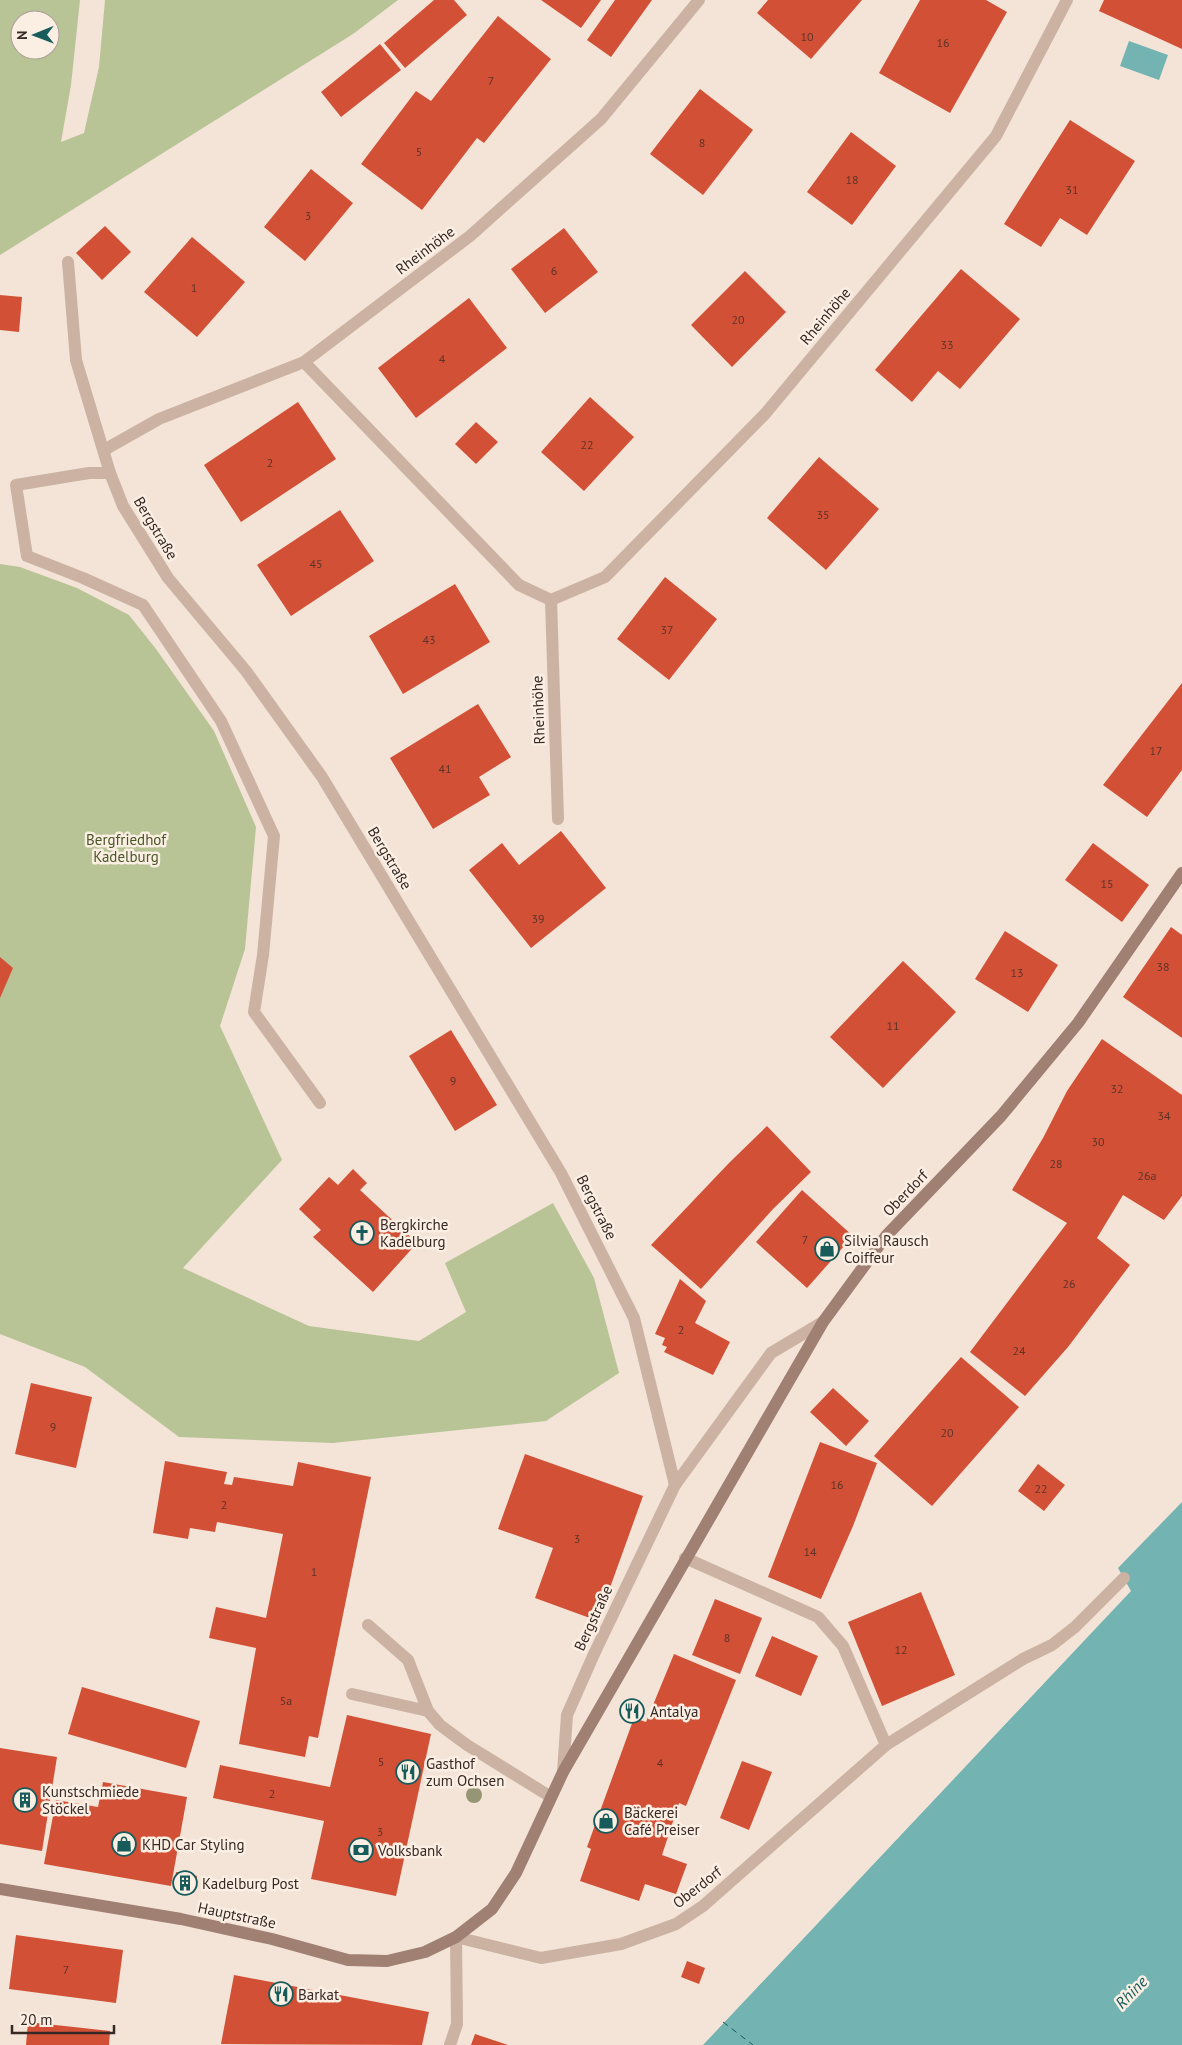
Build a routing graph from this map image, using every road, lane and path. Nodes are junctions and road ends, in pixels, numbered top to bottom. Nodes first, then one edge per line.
1 (700, 0) edge
2 (1067, 0) edge
3 (68, 262) dead end
4 (304, 362) junction
5 (104, 450) junction
6 (110, 474) junction
7 (551, 600) junction
8 (558, 819) dead end
9 (1182, 873) edge
10 (320, 1103) dead end
11 (823, 1322) junction
12 (675, 1485) junction
13 (685, 1558) junction
14 (1124, 1578) dead end
15 (368, 1625) dead end
16 (352, 1694) dead end
17 (428, 1711) junction
18 (886, 1744) junction
19 (563, 1772) junction
20 (551, 1797) junction
21 (0, 1889) edge
22 (456, 1937) junction
23 (348, 1960) joint
24 (450, 2045) edge

1 - 4 street, Rheinhöhe
2 - 7 street, Rheinhöhe
3 - 5 street, Bergstraße
4 - 5 street, Rheinhöhe
4 - 7 street
5 - 6 street, Bergstraße
6 - 10 street
6 - 12 street, Bergstraße
7 - 8 street, Rheinhöhe
9 - 11 main road, Oberdorf
11 - 12 street, Bergstraße
11 - 13 main road, Oberdorf
12 - 19 street, Bergstraße
13 - 18 street
13 - 19 main road, Oberdorf
14 - 18 street, Oberdorf
15 - 17 street
16 - 17 street
17 - 20 street
18 - 22 street, Oberdorf
19 - 20 main road, Oberdorf
20 - 22 main road, Oberdorf
21 - 23 main road, Hauptstraße
22 - 23 main road, Oberdorf
22 - 24 street

